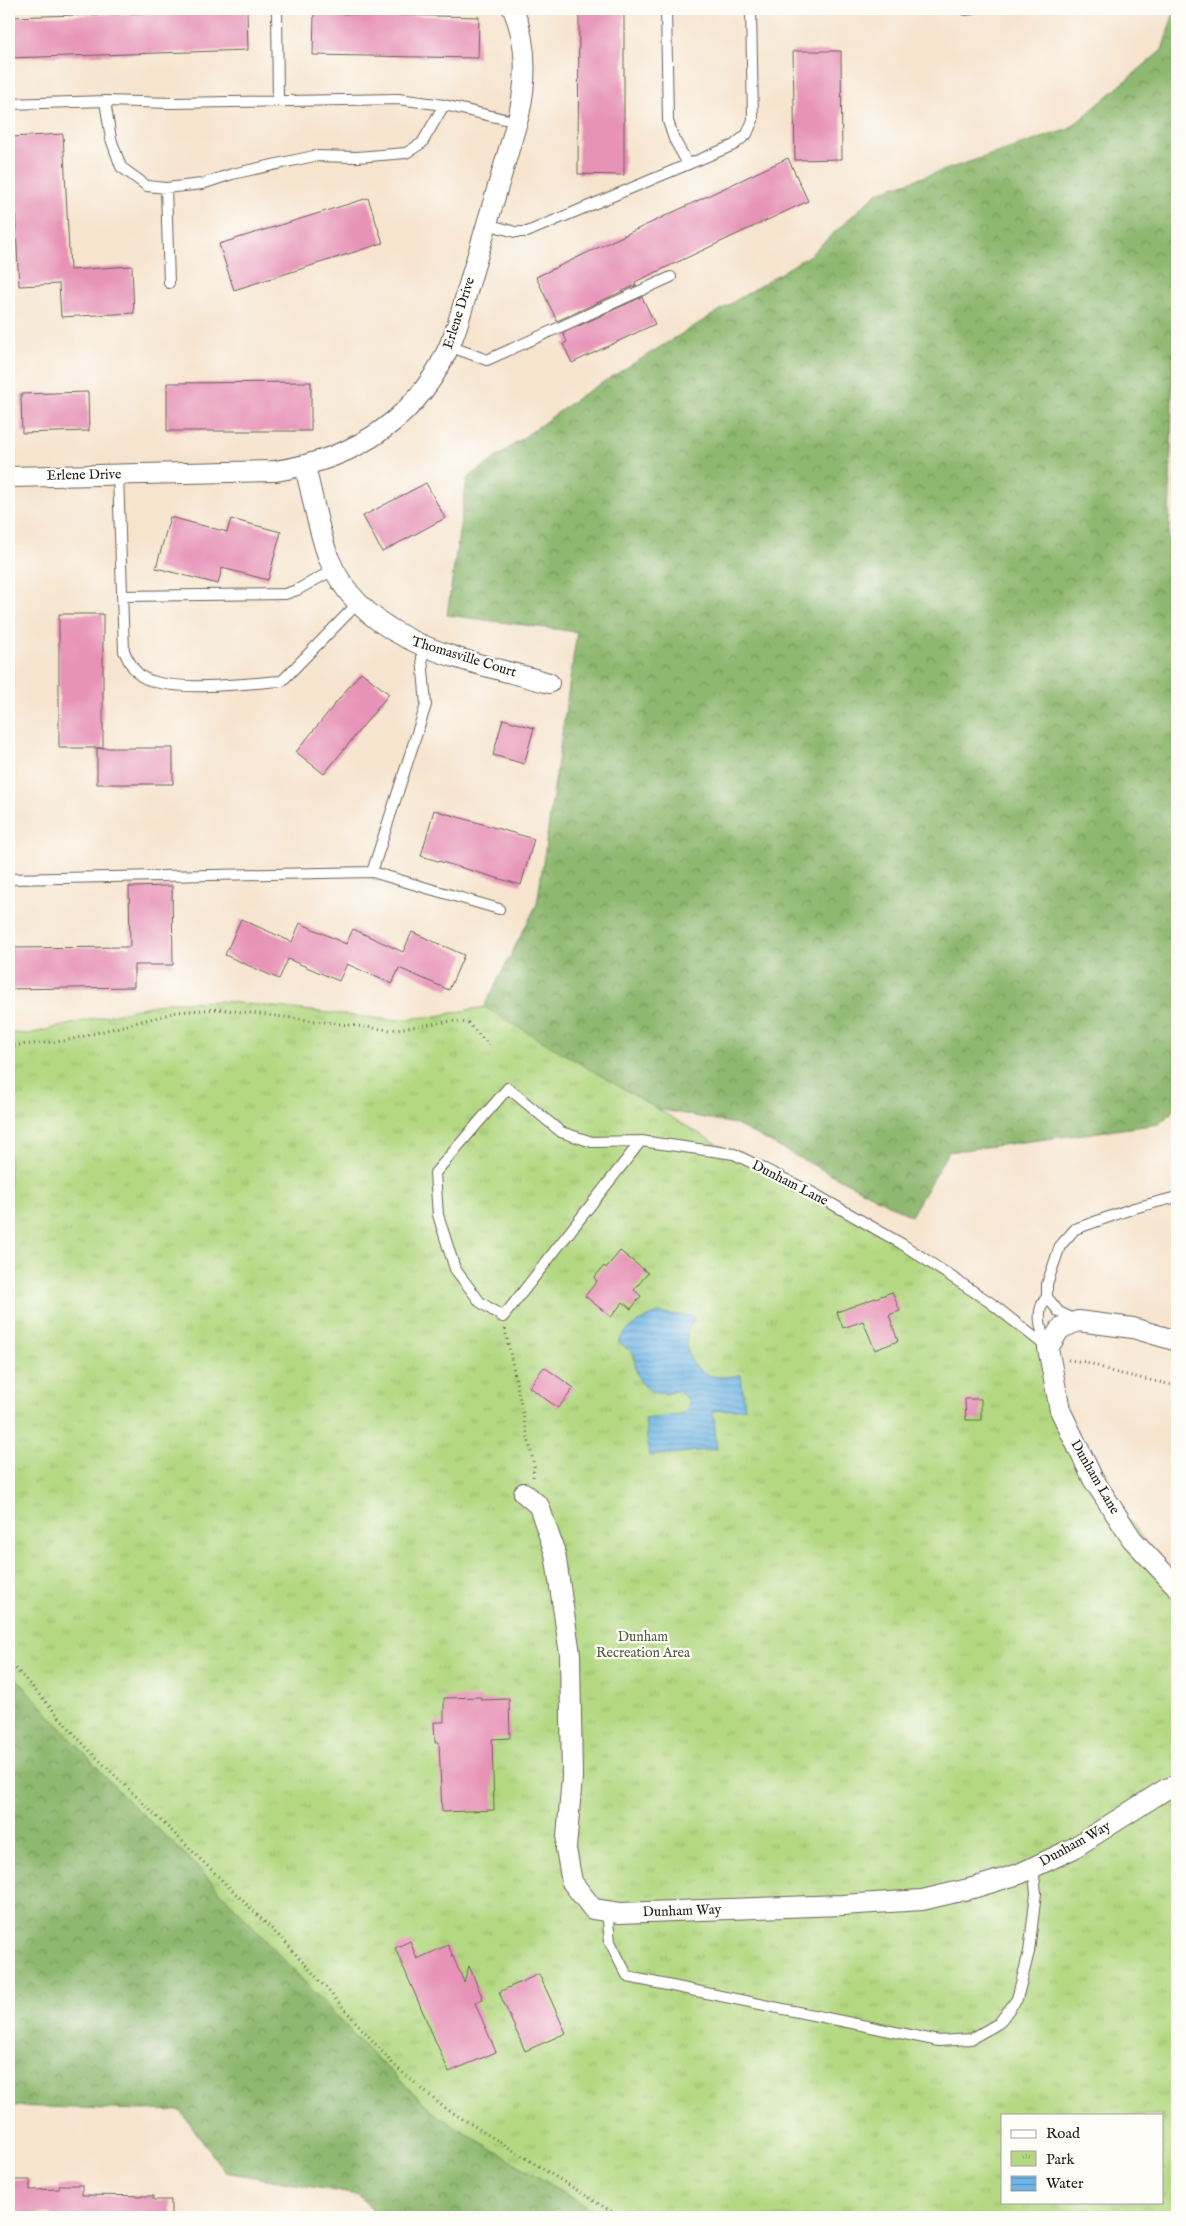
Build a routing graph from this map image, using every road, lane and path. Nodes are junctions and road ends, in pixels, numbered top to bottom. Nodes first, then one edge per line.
1 (277, 9) edge
2 (513, 9) edge
3 (666, 9) edge
4 (751, 9) edge
5 (278, 100) junction
6 (105, 101) junction
7 (9, 104) edge
8 (444, 105) junction
9 (517, 122) junction
10 (688, 164) junction
11 (166, 188) junction
12 (487, 224) junction
13 (671, 277) dead end
14 (169, 283) dead end
15 (449, 346) junction
16 (305, 466) junction
17 (118, 475) junction
18 (9, 477) edge
19 (335, 569) junction
20 (122, 596) junction
21 (358, 603) junction
22 (421, 646) junction
23 (549, 683) dead end
24 (372, 872) junction
25 (9, 879) edge
26 (499, 909) dead end
27 (489, 1045) dead end
28 (9, 1046) edge
29 (641, 1141) junction
30 (1177, 1197) edge
31 (1047, 1297) junction
32 (503, 1317) junction
33 (1078, 1320) junction
34 (1177, 1341) edge
35 (1054, 1354) junction
36 (1177, 1386) edge
37 (524, 1494) joint
38 (1177, 1587) edge
39 (9, 1661) edge
40 (1177, 1784) edge
41 (1033, 1867) junction
42 (607, 1911) junction
43 (620, 2217) edge

1 - 5 lane
2 - 9 street, Erlene Drive
3 - 10 lane
4 - 10 lane
5 - 6 lane
5 - 8 lane
6 - 7 lane
6 - 11 lane
8 - 9 lane
8 - 11 lane
9 - 12 street, Erlene Drive
10 - 12 lane
11 - 14 lane
12 - 15 street, Erlene Drive
13 - 15 lane
15 - 16 street, Erlene Drive
16 - 17 street, Erlene Drive
16 - 19 street, Thomasville Court
17 - 18 street, Erlene Drive
17 - 20 lane
19 - 20 lane
19 - 21 street, Thomasville Court
20 - 21 lane
21 - 22 street, Thomasville Court
22 - 23 street, Thomasville Court
22 - 24 lane
24 - 25 lane
24 - 26 lane
27 - 28 path
29 - 32 lane
29 - 32 lane, Dunham Lane
29 - 35 lane, Dunham Lane
30 - 31 lane
31 - 33 lane
31 - 35 lane
32 - 37 path
33 - 34 street
33 - 35 street
35 - 36 path
35 - 38 street, Dunham Lane
37 - 42 street, Dunham Way
39 - 43 path
40 - 41 street, Dunham Way
41 - 42 street, Dunham Way
41 - 42 lane

